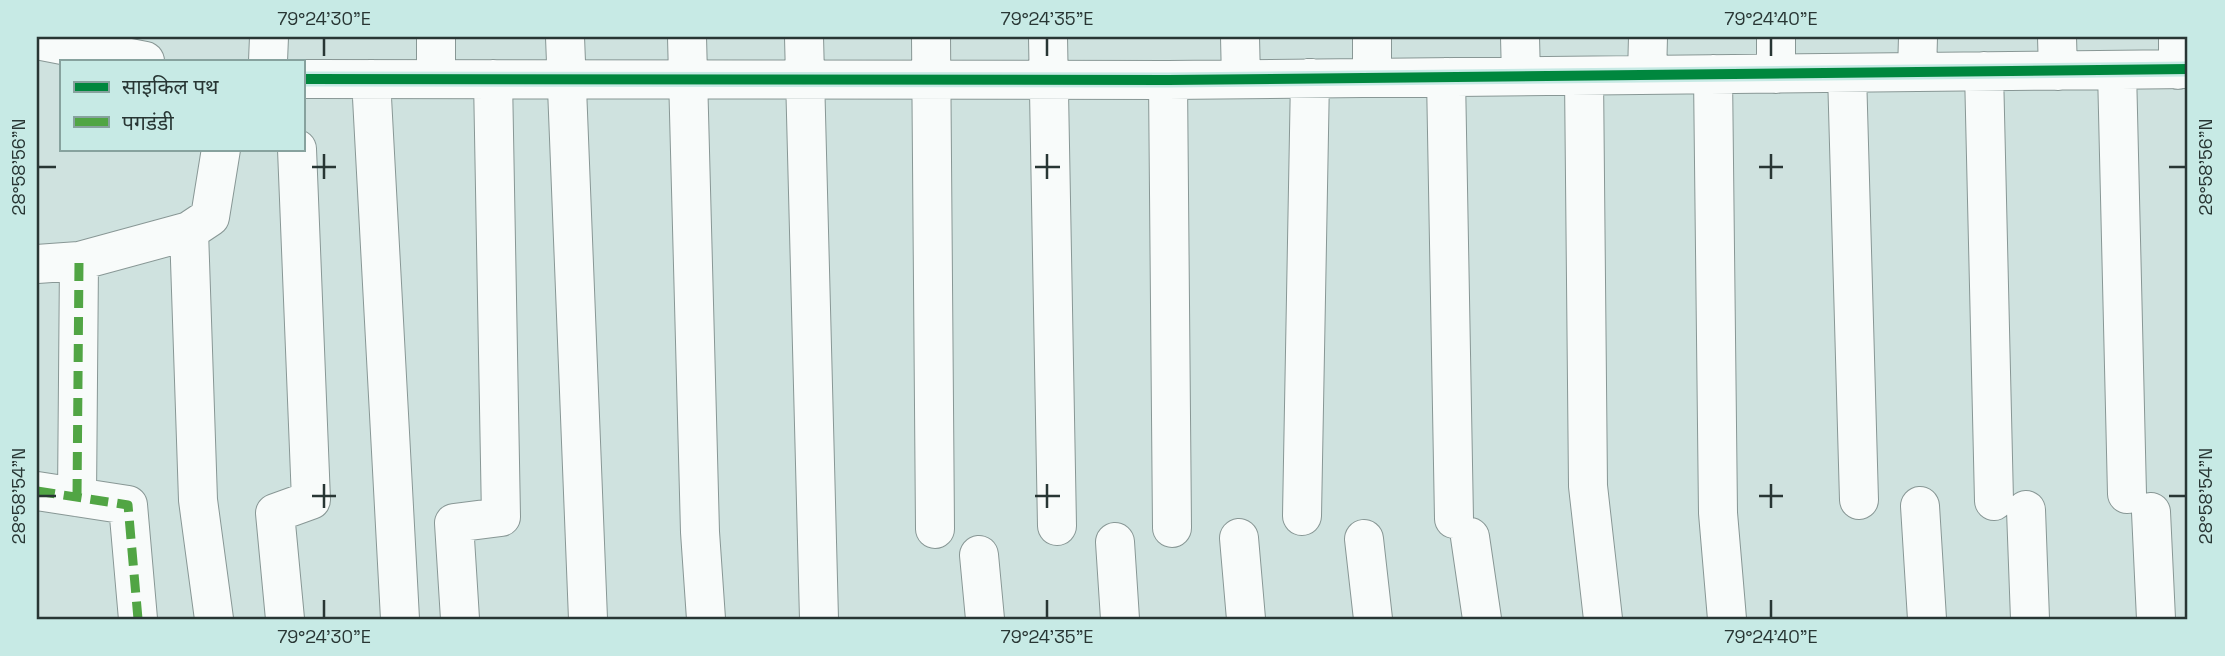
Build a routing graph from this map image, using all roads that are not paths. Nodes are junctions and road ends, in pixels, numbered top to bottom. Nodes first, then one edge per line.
1 (145, 37) edge
2 (269, 37) edge
3 (436, 37) edge
4 (565, 37) edge
5 (687, 37) edge
6 (804, 37) edge
7 (932, 37) edge
8 (1048, 37) edge
9 (1240, 37) edge
10 (1372, 37) edge
11 (1520, 37) edge
12 (1648, 37) edge
13 (37, 40) edge
14 (1917, 54) edge
15 (2058, 54) edge
16 (1776, 55) edge
17 (2181, 59) edge
18 (140, 60) edge
19 (145, 60) edge
20 (268, 60) edge
21 (2117, 70) junction
22 (1984, 71) junction
23 (1847, 73) junction
24 (1713, 74) junction
25 (1647, 75) junction
26 (1521, 76) junction
27 (1584, 76) junction
28 (1372, 77) junction
29 (1446, 77) junction
30 (1310, 78) junction
31 (304, 79) edge
32 (371, 79) junction
33 (436, 79) junction
34 (493, 79) junction
35 (566, 79) junction
36 (686, 79) junction
37 (804, 79) junction
38 (931, 79) junction
39 (1241, 79) junction
40 (1047, 80) junction
41 (1168, 80) junction
42 (221, 150) edge
43 (298, 150) edge
44 (190, 231) junction
45 (79, 261) junction
46 (37, 264) edge
47 (37, 491) edge
48 (77, 497) junction
49 (1859, 500) dead end
50 (1920, 506) dead end
51 (1301, 516) dead end
52 (1057, 526) dead end
53 (1172, 528) dead end
54 (935, 529) dead end
55 (1239, 538) dead end
56 (1364, 539) dead end
57 (1115, 542) dead end
58 (979, 555) dead end
59 (138, 619) edge
60 (214, 619) edge
61 (285, 619) edge
62 (400, 619) edge
63 (460, 619) edge
64 (588, 619) edge
65 (706, 619) edge
66 (818, 619) edge
67 (985, 619) edge
68 (1120, 619) edge
69 (1246, 619) edge
70 (1373, 619) edge
71 (1482, 619) edge
72 (1603, 619) edge
73 (1727, 619) edge
74 (1927, 619) edge
75 (2030, 619) edge
76 (2156, 619) edge

1 - 19 street
2 - 20 street
3 - 33 street
4 - 35 street
5 - 36 street
6 - 37 street
7 - 38 street
8 - 40 street
9 - 39 street
10 - 28 street
11 - 26 street
12 - 25 street
13 - 18 street
14 - 22 street
14 - 23 street
15 - 21 street
15 - 22 street
16 - 23 street
16 - 24 street
17 - 21 street
21 - 76 street
22 - 75 street
23 - 49 street
24 - 25 street
24 - 73 street
25 - 27 street
26 - 27 street
26 - 29 street
27 - 72 street
28 - 29 street
28 - 30 street
29 - 71 street
30 - 39 street
30 - 51 street
31 - 32 street
32 - 33 street
32 - 62 street
33 - 34 street
34 - 35 street
34 - 63 street
35 - 36 street
35 - 64 street
36 - 37 street
36 - 65 street
37 - 38 street
37 - 66 street
38 - 40 street
38 - 54 street
39 - 41 street
40 - 41 street
40 - 52 street
41 - 53 street
42 - 44 street
43 - 61 street
44 - 45 street
44 - 60 street
45 - 46 street
45 - 48 street
47 - 48 street
48 - 59 street
50 - 74 street
55 - 69 street
56 - 70 street
57 - 68 street
58 - 67 street

